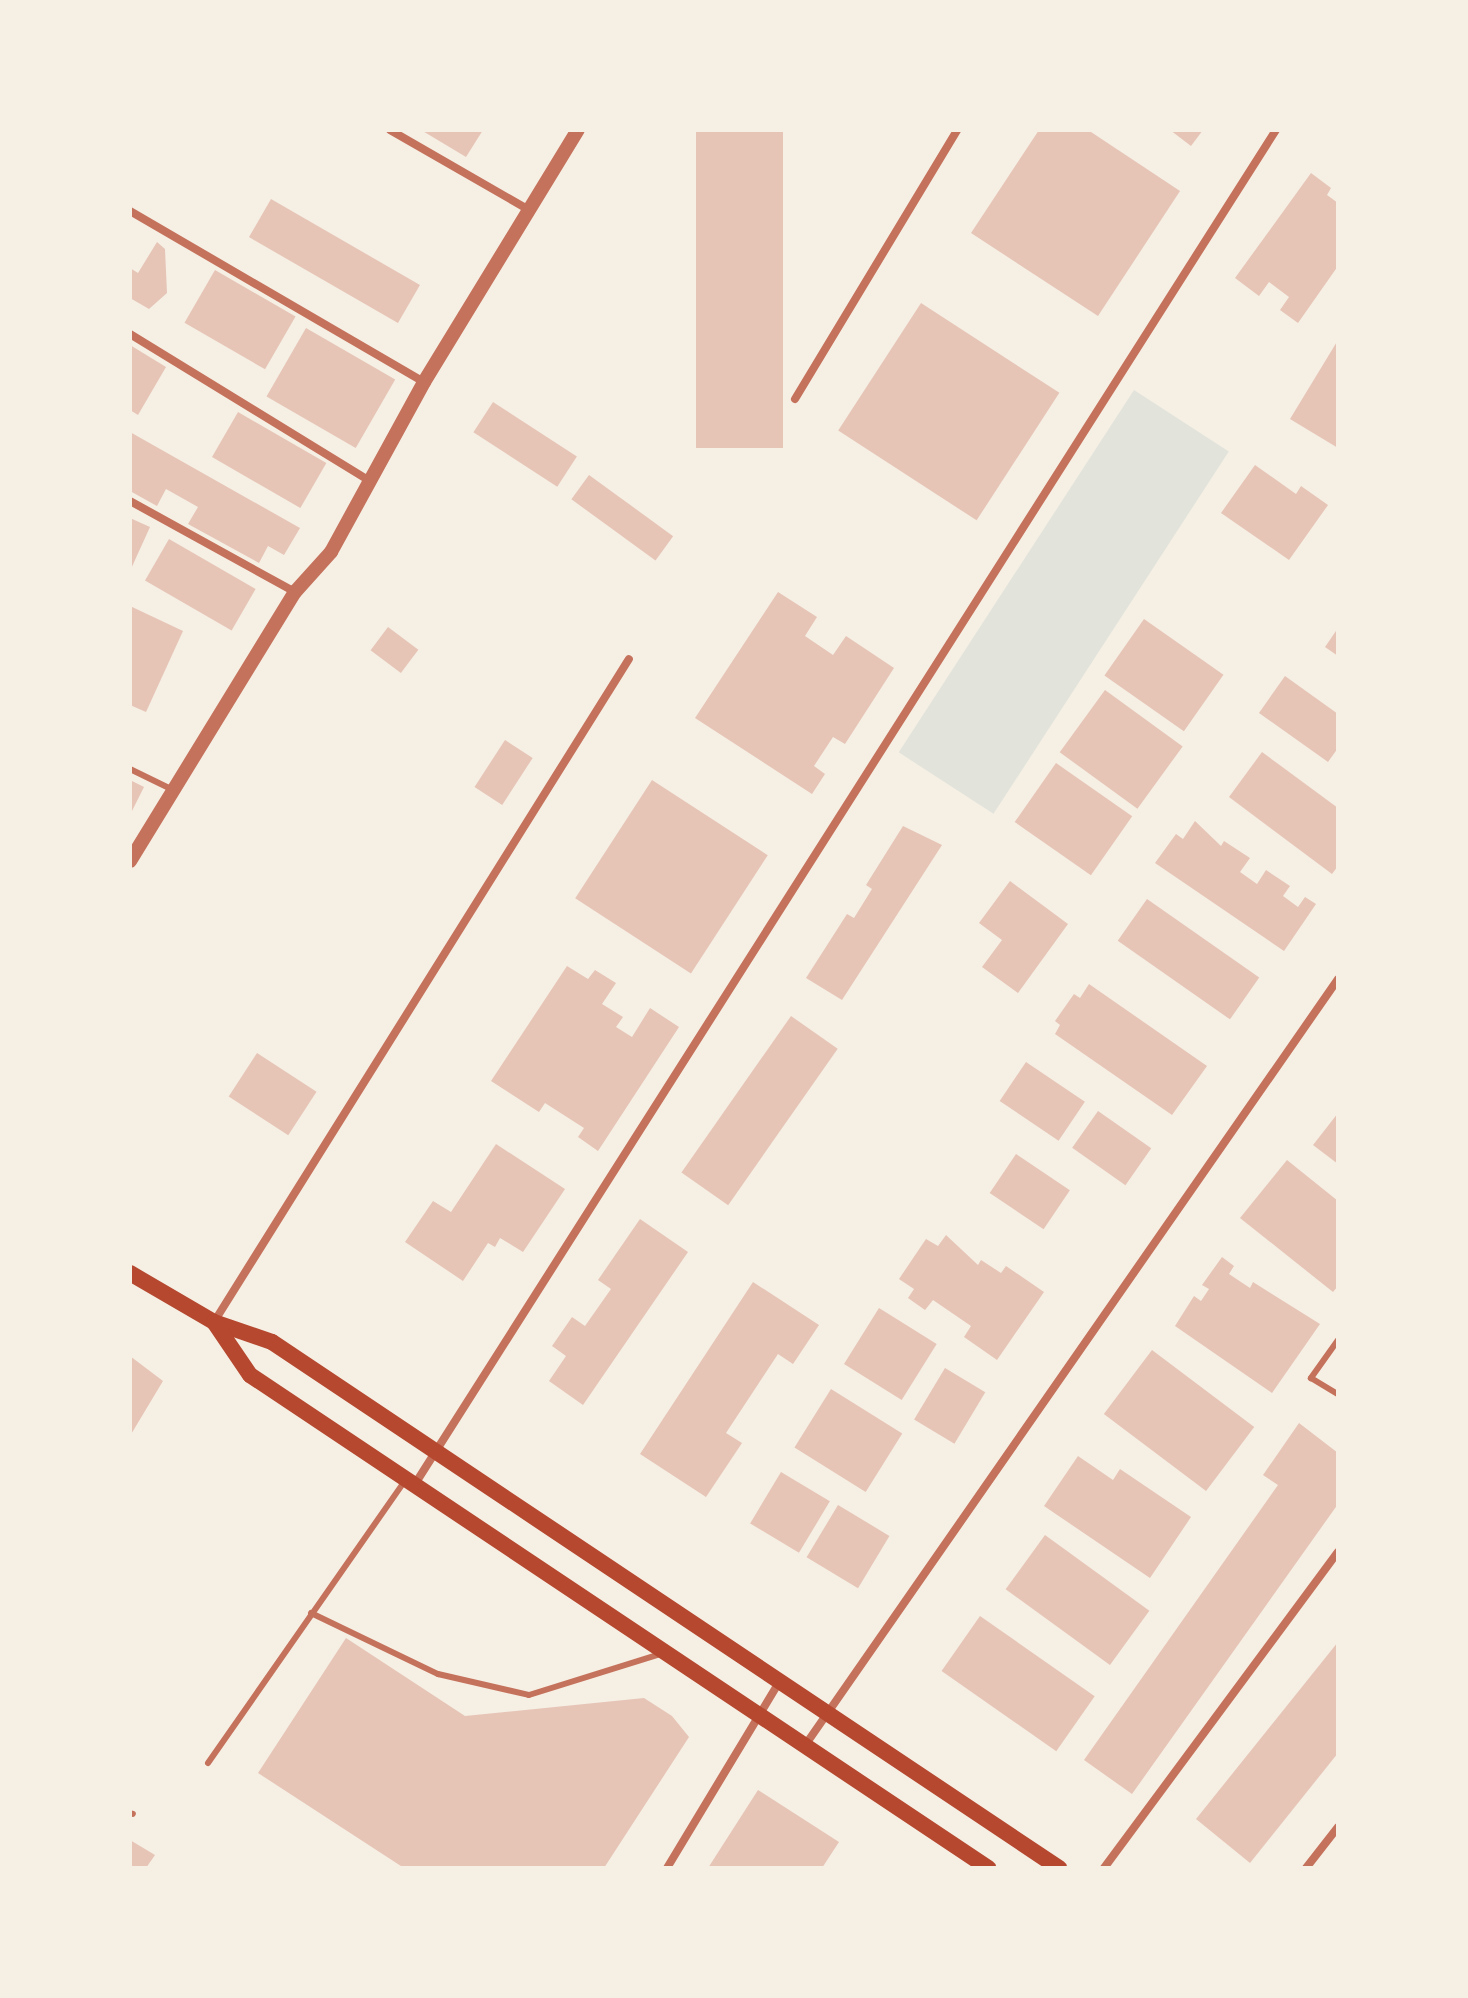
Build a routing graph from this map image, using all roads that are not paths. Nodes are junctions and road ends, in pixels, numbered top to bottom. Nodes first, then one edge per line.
1 (390, 130) edge
2 (578, 130) edge
3 (957, 130) edge
4 (1276, 130) edge
5 (529, 210) junction
6 (130, 211) edge
7 (130, 334) edge
8 (424, 382) junction
9 (795, 399) dead end
10 (370, 481) junction
11 (130, 501) edge
12 (295, 592) junction
13 (629, 659) dead end
14 (130, 769) edge
15 (174, 790) junction
16 (130, 861) edge
17 (1338, 979) edge
18 (130, 1273) edge
19 (214, 1322) junction
20 (1338, 1340) edge
21 (1338, 1394) edge
22 (436, 1451) junction
23 (411, 1482) junction
24 (1338, 1552) edge
25 (311, 1613) junction
26 (667, 1651) junction
27 (781, 1678) junction
28 (828, 1711) junction
29 (757, 1712) junction
30 (806, 1744) junction
31 (208, 1763) dead end
32 (1338, 1827) edge
33 (667, 1868) edge
34 (988, 1868) edge
35 (1059, 1868) edge
36 (1104, 1868) edge
37 (1306, 1868) edge

1 - 5 street
2 - 5 street
3 - 9 street
4 - 22 street
5 - 8 street
6 - 8 street
7 - 10 street
8 - 10 street
10 - 12 street
11 - 12 street
12 - 15 street
13 - 19 street
14 - 15 lane
15 - 16 street
17 - 28 street
18 - 19 main road
19 - 22 main road
19 - 23 main road
20 - 21 lane
22 - 23 street
22 - 27 main road
23 - 25 lane
23 - 26 main road
24 - 36 street
25 - 26 lane
25 - 31 lane
26 - 29 main road
27 - 28 main road
27 - 29 street
28 - 30 street
28 - 35 main road
29 - 30 main road
29 - 33 street
30 - 34 main road
32 - 37 street

